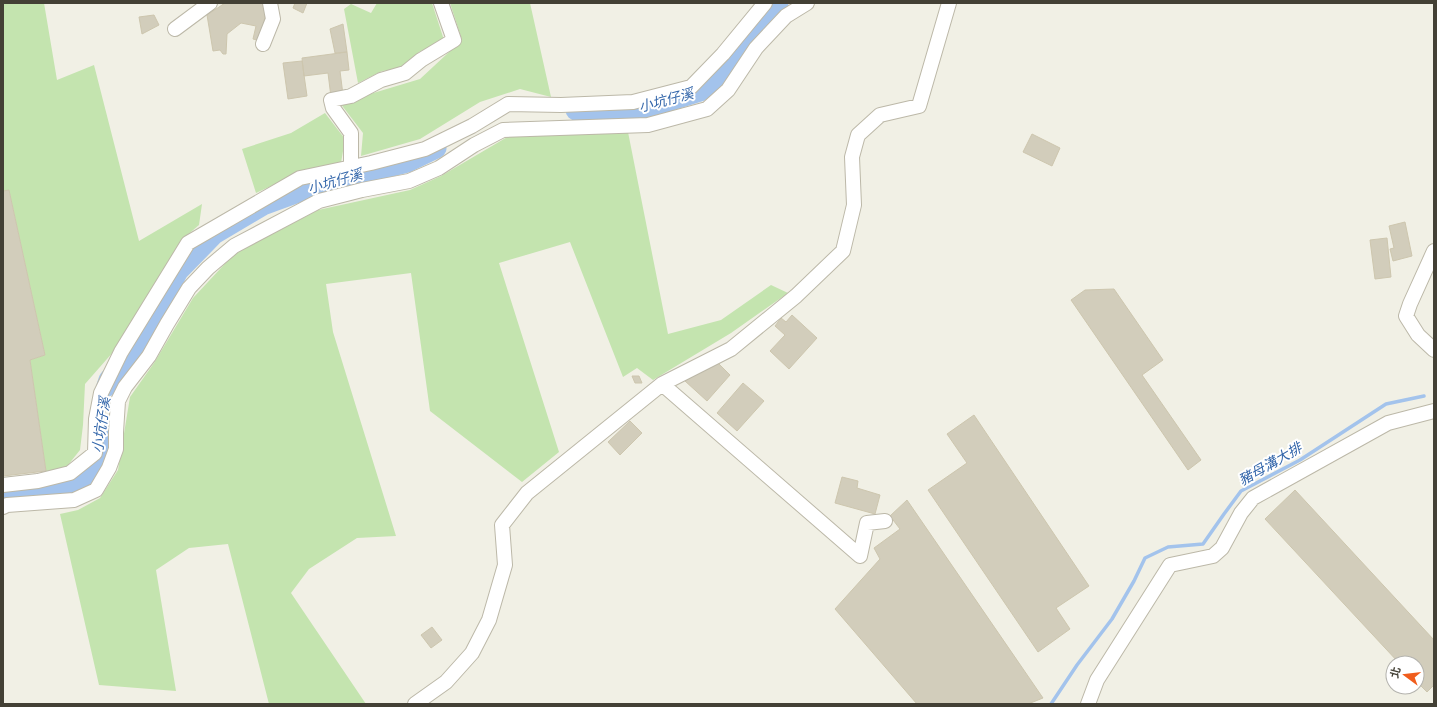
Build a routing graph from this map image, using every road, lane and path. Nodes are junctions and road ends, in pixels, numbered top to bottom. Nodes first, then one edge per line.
1 (210, 3) edge
2 (270, 3) edge
3 (441, 3) edge
4 (765, 3) edge
5 (807, 3) edge
6 (949, 3) edge
7 (175, 29) dead end
8 (263, 44) dead end
9 (351, 167) junction
10 (1434, 251) edge
11 (1434, 350) edge
12 (662, 384) junction
13 (1434, 411) edge
14 (3, 485) edge
15 (3, 506) edge
16 (885, 521) dead end
17 (415, 704) edge
18 (1088, 704) edge

1 - 7 street
2 - 8 street
3 - 9 street
4 - 9 street
5 - 15 street
6 - 12 street
9 - 14 street
10 - 11 street
12 - 16 street
12 - 17 street
13 - 18 street

